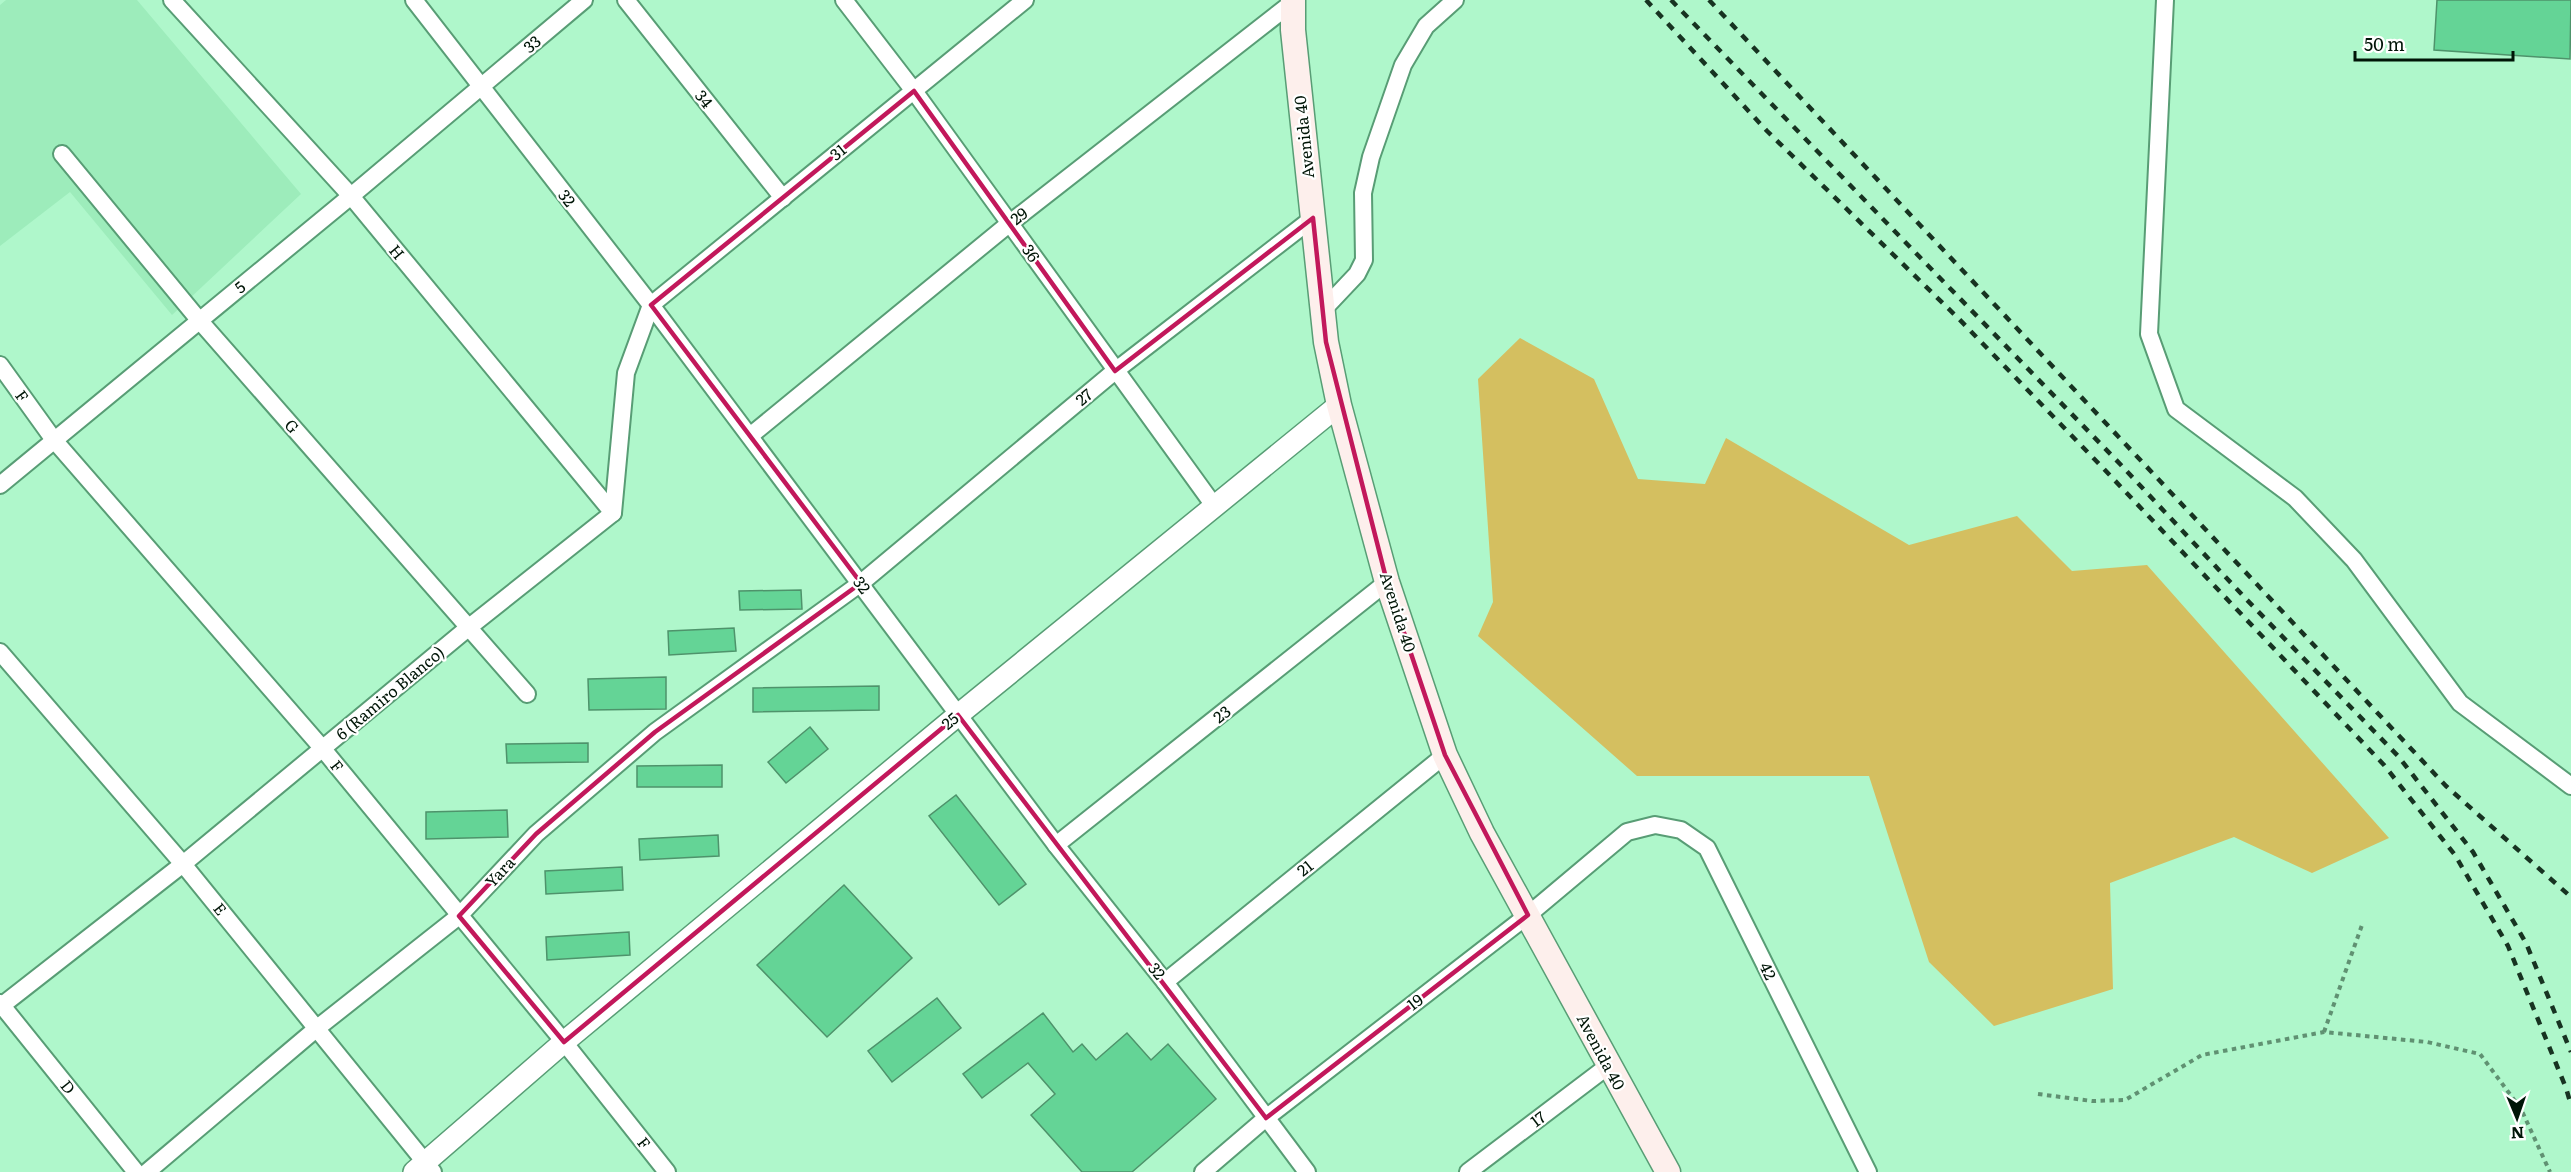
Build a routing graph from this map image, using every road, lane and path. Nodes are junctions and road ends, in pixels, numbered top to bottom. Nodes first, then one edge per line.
1 (172, 0) edge
2 (414, 0) edge
3 (584, 0) edge
4 (626, 0) edge
5 (844, 0) edge
6 (1025, 0) edge
7 (1455, 0) edge
8 (2165, 0) edge
9 (1293, 1) edge
10 (480, 87) junction
11 (914, 91) junction
12 (62, 154) dead end
13 (351, 196) junction
14 (783, 198) junction
15 (1313, 218) junction
16 (1010, 223) junction
17 (651, 305) junction
18 (1323, 309) junction
19 (199, 320) junction
20 (0, 365) edge
21 (1115, 371) junction
22 (1339, 405) junction
23 (750, 436) junction
24 (54, 440) junction
25 (0, 485) edge
26 (1215, 507) junction
27 (613, 513) junction
28 (1387, 582) junction
29 (861, 583) junction
30 (468, 628) junction
31 (0, 652) edge
32 (527, 694) dead end
33 (958, 715) junction
34 (323, 749) junction
35 (1445, 755) junction
36 (2571, 786) edge
37 (1627, 832) joint
38 (1056, 845) junction
39 (183, 864) junction
40 (1528, 915) junction
41 (459, 916) junction
42 (2362, 925) dead end
43 (1165, 982) junction
44 (1, 1005) edge
45 (316, 1029) junction
46 (2324, 1032) junction
47 (564, 1042) junction
48 (1608, 1066) junction
49 (2038, 1094) dead end
50 (1266, 1118) junction
51 (424, 1169) edge
52 (136, 1172) edge
53 (147, 1172) edge
54 (667, 1172) edge
55 (1203, 1172) edge
56 (1307, 1172) edge
57 (1468, 1172) edge
58 (1668, 1172) edge
59 (1868, 1172) edge
60 (2550, 1172) edge

1 - 13 street, H
2 - 10 street, 32
3 - 10 street, 33
4 - 14 street, 34
5 - 11 street, 36
6 - 11 street, 31
7 - 18 street
8 - 36 street
9 - 15 main road, Avenida 40
9 - 16 street, 29
10 - 13 street, 5
10 - 17 street, 32
11 - 14 street, 31
11 - 16 street, 36
12 - 19 street, G
13 - 19 street, 5
13 - 27 street, H
14 - 17 street, 31
15 - 18 main road, Avenida 40
15 - 21 street, 27
16 - 21 street, 36
16 - 23 street, 29
17 - 23 street, 32
17 - 27 street
18 - 22 main road, Avenida 40
19 - 24 street, 5
19 - 30 street, G
20 - 24 street, F
21 - 26 street, 36
21 - 29 street, 27
22 - 26 street, 25
22 - 28 main road, Avenida 40
23 - 29 street, 32
24 - 25 street, 5
24 - 34 street, F
26 - 33 street, 25
27 - 30 street, 6 (Ramiro Blanco)
28 - 35 main road, Avenida 40
28 - 38 street, 23
29 - 33 street, 32
29 - 41 street, Yara
30 - 32 street, G
30 - 34 street, 6 (Ramiro Blanco)
31 - 39 street, E
33 - 38 street, 32
33 - 47 street, 25
34 - 39 street, 6 (Ramiro Blanco)
34 - 41 street, F
35 - 40 main road, Avenida 40
35 - 43 street, 21
37 - 40 street, 19
37 - 59 street, 42
38 - 43 street, 32
39 - 44 street, 6 (Ramiro Blanco)
39 - 45 street, E
40 - 48 main road, Avenida 40
40 - 50 street, 19
41 - 45 street, Yara
41 - 47 street, F
42 - 46 path
43 - 50 street, 32
44 - 52 street, D
45 - 51 street, E
45 - 53 street, Yara
46 - 49 path
46 - 60 path
47 - 51 street, 25
47 - 54 street, F
48 - 57 street, 17
48 - 58 main road, Avenida 40
50 - 55 street, 19
50 - 56 street, 32

